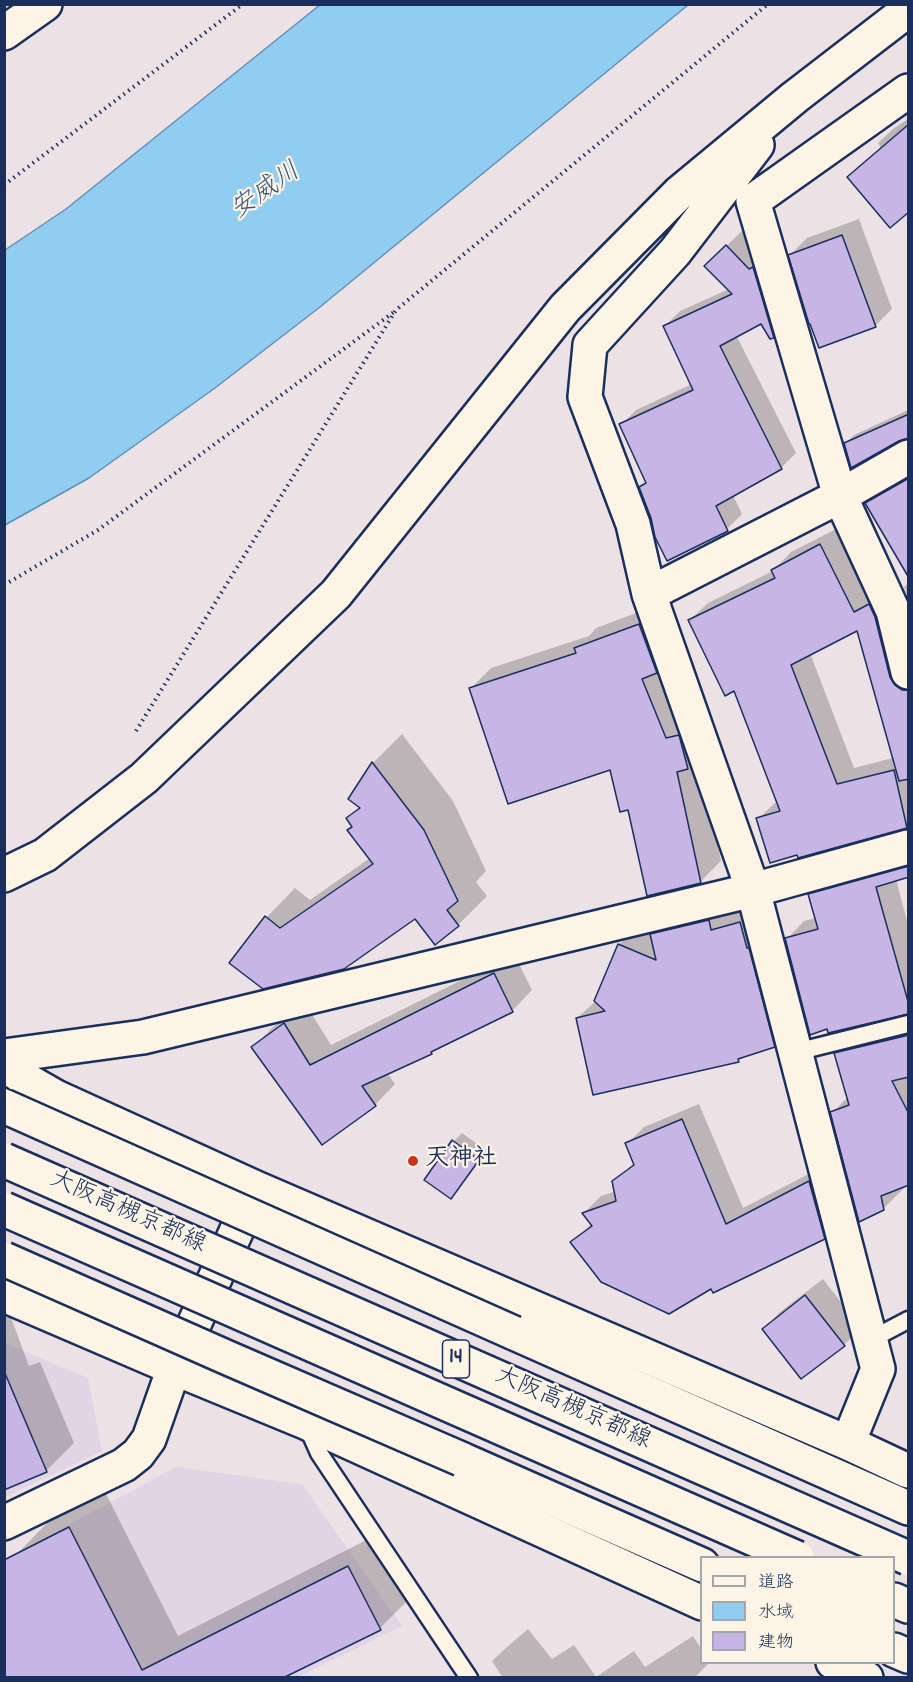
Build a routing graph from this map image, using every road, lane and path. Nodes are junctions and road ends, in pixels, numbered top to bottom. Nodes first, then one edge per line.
1 (45, 4) edge
2 (243, 4) edge
3 (768, 4) edge
4 (909, 10) edge
5 (4, 33) edge
6 (909, 92) edge
7 (795, 97) junction
8 (4, 185) edge
9 (396, 310) junction
10 (909, 457) edge
11 (840, 496) junction
12 (4, 585) edge
13 (649, 594) junction
14 (909, 672) edge
15 (135, 733) dead end
16 (909, 847) edge
17 (4, 875) edge
18 (753, 890) junction
19 (909, 1024) edge
20 (796, 1052) junction
21 (4, 1056) edge
22 (4, 1064) edge
23 (4, 1106) edge
24 (4, 1160) edge
25 (256, 1188) junction
26 (4, 1209) edge
27 (4, 1259) edge
28 (4, 1295) edge
29 (909, 1320) edge
30 (870, 1340) junction
31 (174, 1368) junction
32 (305, 1422) junction
33 (848, 1443) junction
34 (909, 1470) edge
35 (909, 1508) edge
36 (4, 1522) edge
37 (795, 1556) edge
38 (909, 1558) edge
39 (700, 1564) edge
40 (895, 1600) edge
41 (700, 1602) edge
42 (909, 1606) edge
43 (895, 1650) edge
44 (909, 1656) edge
45 (837, 1664) edge
46 (469, 1677) edge
47 (866, 1677) edge

1 - 5 street
2 - 8 path
3 - 9 path
4 - 7 street
6 - 11 street
7 - 13 street
7 - 17 street
9 - 12 path
9 - 15 path
10 - 11 street
11 - 13 street
11 - 14 street
13 - 18 street
16 - 18 street
18 - 20 street
18 - 21 street
19 - 20 lane
20 - 30 street
22 - 25 street
23 - 35 street, 14, bridge
24 - 38 street, 大阪高槻京都線 / 14, bridge
25 - 31 street
25 - 33 street
26 - 37 street, 大阪高槻京都線 / 14, bridge
27 - 39 street, bridge
28 - 31 street
29 - 30 lane
30 - 33 street
31 - 32 street
31 - 36 street
32 - 41 street
32 - 46 lane
33 - 34 street
40 - 42 street
43 - 44 street
45 - 47 street

